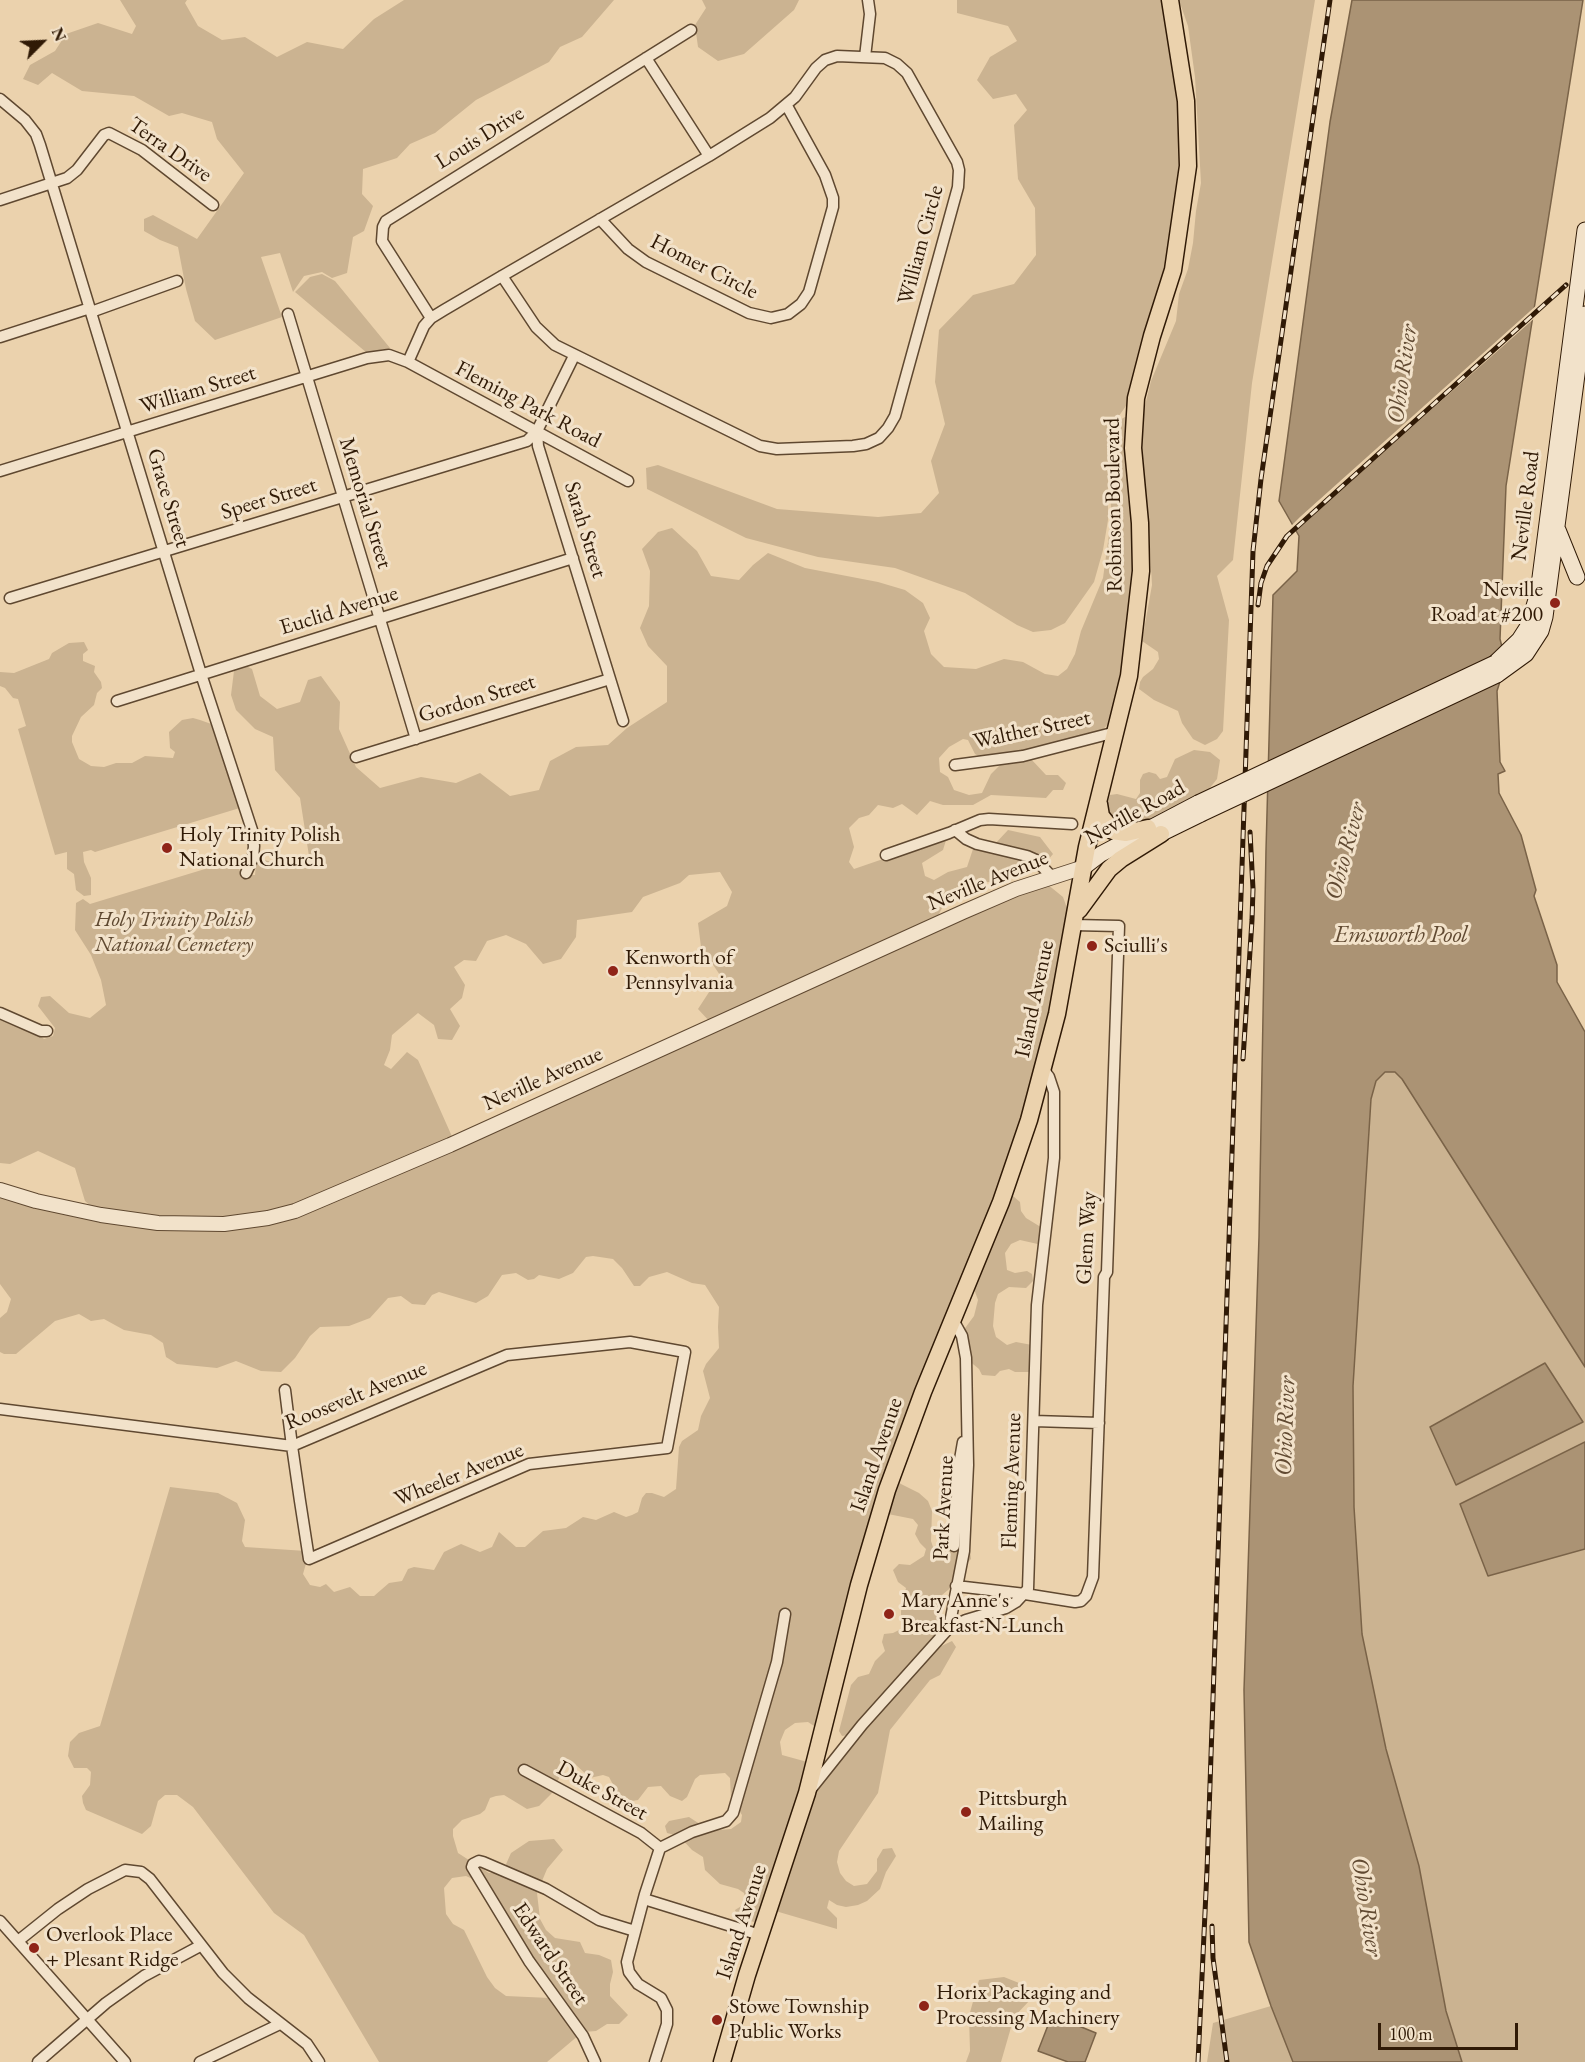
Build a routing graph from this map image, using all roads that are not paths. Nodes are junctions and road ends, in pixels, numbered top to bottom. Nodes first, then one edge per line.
1 (868, 0) edge
2 (1170, 0) edge
3 (691, 30) dead end
4 (865, 57) junction
5 (646, 58) junction
6 (0, 99) edge
7 (787, 106) junction
8 (709, 156) junction
9 (52, 183) junction
10 (0, 200) edge
11 (213, 205) dead end
12 (600, 219) junction
13 (1585, 230) edge
14 (502, 276) junction
15 (177, 281) dead end
16 (91, 310) junction
17 (288, 314) dead end
18 (1585, 314) edge
19 (431, 318) junction
20 (0, 337) edge
21 (574, 356) junction
22 (408, 362) junction
23 (307, 376) junction
24 (537, 431) junction
25 (128, 432) junction
26 (0, 471) edge
27 (628, 481) dead end
28 (343, 497) junction
29 (1557, 530) junction
30 (164, 551) junction
31 (573, 558) junction
32 (1577, 577) dead end
33 (10, 598) dead end
34 (379, 618) junction
35 (1496, 669) junction
36 (201, 674) junction
37 (610, 679) junction
38 (117, 701) dead end
39 (623, 721) dead end
40 (1116, 732) junction
41 (416, 739) junction
42 (356, 757) dead end
43 (955, 765) dead end
44 (1099, 795) junction
45 (1072, 824) dead end
46 (955, 830) junction
47 (1154, 831) junction
48 (886, 855) dead end
49 (1084, 867) junction
50 (246, 873) dead end
51 (1053, 877) junction
52 (1074, 920) junction
53 (0, 1013) edge
54 (47, 1031) dead end
55 (1044, 1070) junction
56 (0, 1190) edge
57 (953, 1320) junction
58 (285, 1390) dead end
59 (0, 1409) edge
60 (1034, 1421) junction
61 (1099, 1423) junction
62 (966, 1424) junction
63 (292, 1446) junction
64 (667, 1448) joint
65 (954, 1546) dead end
66 (956, 1586) junction
67 (1025, 1594) junction
68 (785, 1614) dead end
69 (949, 1628) junction
70 (524, 1770) dead end
71 (807, 1793) junction
72 (660, 1848) junction
73 (644, 1899) junction
74 (0, 1921) edge
75 (635, 1931) junction
76 (760, 1935) junction
77 (18, 1941) junction
78 (200, 1946) junction
79 (86, 2018) junction
80 (280, 2024) junction
81 (38, 2062) edge
82 (125, 2062) edge
83 (200, 2062) edge
84 (319, 2062) edge
85 (595, 2062) edge
86 (655, 2062) edge
87 (723, 2062) edge

1 - 4 street
2 - 40 main road, Robinson Boulevard
3 - 5 street, Louis Drive
4 - 7 street, William Circle
4 - 21 street, William Circle
5 - 8 street
5 - 19 street, Louis Drive
6 - 9 street, Grace Street
7 - 8 street, William Circle
7 - 12 street, Homer Circle
8 - 12 street, William Circle
9 - 10 street
9 - 11 street, Terra Drive
9 - 16 street, Grace Street
12 - 14 street, William Circle
13 - 35 main road, Neville Road
14 - 19 street, William Circle
14 - 21 street, William Circle
15 - 16 street
16 - 20 street
16 - 25 street, Grace Street
17 - 23 street, Memorial Street
18 - 29 main road, Neville Road
19 - 22 street, William Circle
21 - 24 street
22 - 23 street, William Street
22 - 24 street, Fleming Park Road
23 - 25 street, William Street
23 - 28 street, Memorial Street
24 - 27 street, Fleming Park Road
24 - 28 street, Speer Street
24 - 31 street, Sarah Street
25 - 26 street, William Street
25 - 30 street, Grace Street
28 - 30 street, Speer Street
28 - 34 street, Memorial Street
29 - 32 main road
29 - 35 main road, Neville Road
30 - 33 street, Speer Street
30 - 36 street, Grace Street
31 - 34 street, Euclid Avenue
31 - 37 street, Sarah Street
34 - 36 street, Euclid Avenue
34 - 41 street, Memorial Street
35 - 47 main road, Neville Road, bridge
36 - 38 street, Euclid Avenue
36 - 50 street, Grace Street
37 - 39 street, Sarah Street
37 - 41 street, Gordon Street
40 - 43 street, Walther Street
40 - 44 main road, Robinson Boulevard
41 - 42 street, Gordon Street
44 - 47 main road
44 - 49 main road, Robinson Boulevard
45 - 46 street
46 - 48 street
46 - 51 street
47 - 49 main road, Neville Road
47 - 52 main road
49 - 51 street, Neville Avenue
49 - 52 main road, Island Avenue
51 - 56 street, Neville Avenue
52 - 55 main road, Island Avenue
52 - 61 street, Glenn Way
53 - 54 street
55 - 57 main road, Island Avenue
55 - 60 street, Fleming Avenue
57 - 62 street, Park Avenue
57 - 71 main road, Island Avenue
58 - 63 street
59 - 63 street, Roosevelt Avenue
60 - 61 street
60 - 67 street, Fleming Avenue
61 - 67 street, Glenn Way
62 - 65 street, Park Avenue
62 - 66 street, Park Avenue
63 - 64 street, Wheeler Avenue
63 - 64 street, Roosevelt Avenue
66 - 67 street
66 - 69 street, Park Avenue
67 - 69 street
68 - 72 street
69 - 71 street
70 - 72 street, Duke Street
71 - 76 main road, Island Avenue
72 - 73 street
73 - 75 street
73 - 76 street
74 - 77 street
75 - 85 street, Edward Street
75 - 86 street
76 - 87 main road, Island Avenue
77 - 78 street
77 - 79 street
78 - 79 street
78 - 80 street
79 - 81 street
79 - 82 street
80 - 83 street
80 - 84 street

